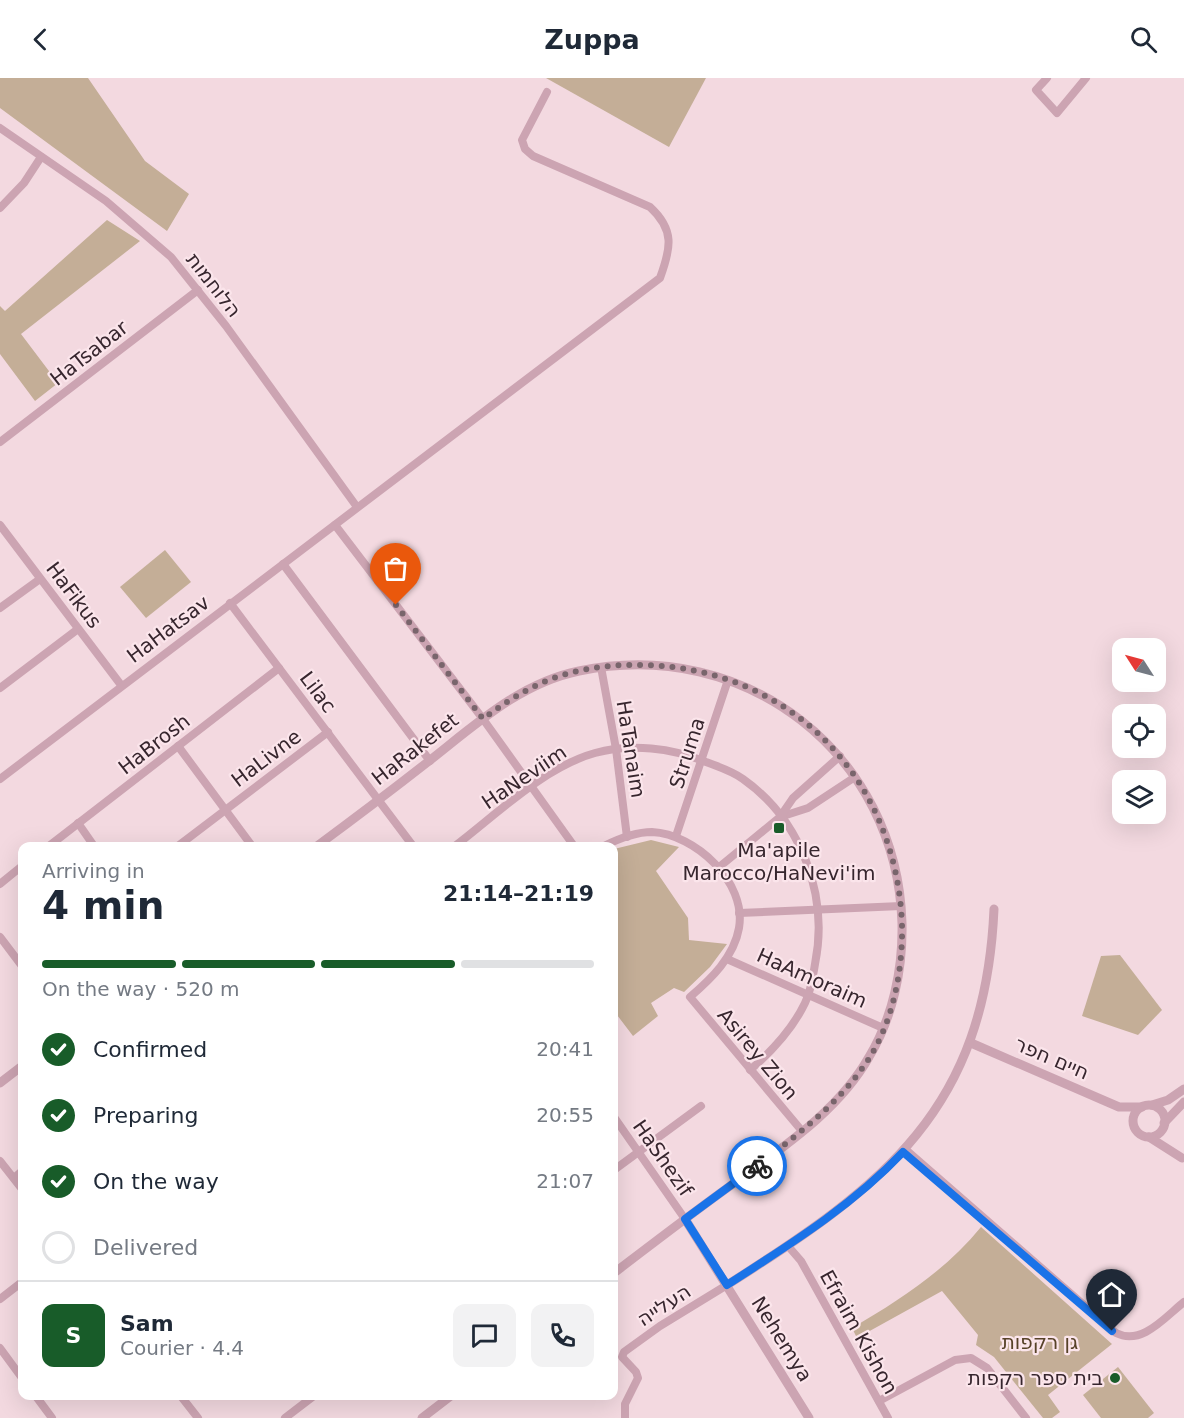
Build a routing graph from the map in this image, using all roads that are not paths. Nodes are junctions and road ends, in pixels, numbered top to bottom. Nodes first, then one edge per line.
1 (1047, 78) edge
2 (1086, 78) edge
3 (547, 92) dead end
4 (0, 128) edge
5 (41, 157) junction
6 (0, 208) edge
7 (198, 290) junction
8 (0, 442) edge
9 (357, 507) junction
10 (335, 525) junction
11 (0, 526) edge
12 (283, 564) junction
13 (40, 579) junction
14 (230, 603) junction
15 (0, 608) edge
16 (78, 629) junction
17 (601, 667) junction
18 (279, 668) junction
19 (728, 680) junction
20 (121, 685) junction
21 (0, 688) edge
22 (483, 719) junction
23 (327, 732) junction
24 (178, 746) junction
25 (616, 749) junction
26 (840, 756) junction
27 (430, 760) junction
28 (704, 761) junction
29 (855, 777) junction
30 (0, 779) edge
31 (532, 788) junction
32 (379, 800) junction
33 (225, 810) junction
34 (780, 817) junction
35 (78, 824) junction
36 (676, 836) junction
37 (627, 837) junction
38 (53, 842) edge
39 (91, 842) edge
40 (183, 842) edge
41 (249, 842) edge
42 (323, 842) edge
43 (410, 842) edge
44 (460, 842) edge
45 (571, 842) edge
46 (614, 842) edge
47 (718, 868) junction
48 (18, 869) edge
49 (0, 884) edge
50 (901, 906) junction
51 (994, 909) dead end
52 (818, 910) junction
53 (740, 913) junction
54 (0, 937) edge
55 (727, 959) junction
56 (18, 960) edge
57 (808, 994) junction
58 (883, 1028) junction
59 (971, 1043) junction
60 (18, 1069) edge
61 (750, 1070) junction
62 (0, 1082) edge
63 (1184, 1089) edge
64 (1184, 1102) edge
65 (701, 1106) dead end
66 (1146, 1106) junction
67 (1119, 1107) junction
68 (618, 1122) edge
69 (1134, 1124) junction
70 (1164, 1124) junction
71 (802, 1131) junction
72 (1147, 1136) junction
73 (904, 1150) junction
74 (639, 1151) junction
75 (1183, 1159) edge
76 (0, 1161) edge
77 (618, 1167) edge
78 (18, 1174) edge
79 (14, 1178) junction
80 (18, 1184) edge
81 (685, 1219) junction
82 (797, 1240) junction
83 (788, 1246) junction
84 (801, 1262) junction
85 (618, 1270) edge
86 (18, 1285) edge
87 (727, 1285) junction
88 (0, 1299) edge
89 (1184, 1302) edge
90 (0, 1348) edge
91 (18, 1373) edge
92 (39, 1400) edge
93 (184, 1400) edge
94 (308, 1400) edge
95 (446, 1400) edge
96 (879, 1401) junction
97 (427, 1416) edge
98 (52, 1418) edge
99 (198, 1418) edge
100 (285, 1418) edge
101 (625, 1418) edge
102 (809, 1418) edge
103 (888, 1418) edge
104 (1026, 1418) edge

1 - 2 street
3 - 9 street, HaHatsav
4 - 5 street, הלוחמות
5 - 6 street
5 - 7 street, הלוחמות
7 - 8 street, HaTsabar
7 - 9 street, הלוחמות
9 - 10 street, HaHatsav
10 - 12 street, HaHatsav
10 - 22 street
11 - 13 street, HaFikus
12 - 14 street, HaHatsav
12 - 27 street
13 - 15 street
13 - 16 street, HaFikus
14 - 18 street, Lilac
14 - 20 street, HaHatsav
16 - 20 street, HaFikus
16 - 21 street
17 - 19 street, HaRakefet
17 - 22 street, HaRakefet
17 - 25 street, HaTanaim
18 - 23 street, Lilac
18 - 24 street, HaBrosh
19 - 26 street, HaRakefet
19 - 28 street, Struma
20 - 30 street, HaHatsav
22 - 27 street, HaRakefet
22 - 31 street
23 - 32 street, Lilac
23 - 33 street, HaLivne
24 - 33 street
24 - 35 street, HaBrosh
25 - 28 street, HaNeviim
25 - 31 street, HaNeviim
25 - 37 street, HaTanaim
26 - 29 street, HaRakefet
26 - 34 street
27 - 32 street, HaRakefet
28 - 34 street, HaNeviim
28 - 36 street, Struma
29 - 34 street
29 - 50 street, HaRakefet
31 - 44 street, HaNeviim
31 - 45 street
32 - 42 street, HaRakefet
32 - 43 street
33 - 40 street, HaLivne
33 - 41 street
34 - 47 street
34 - 52 street, HaNeviim
35 - 38 street, HaBrosh
35 - 39 street
36 - 37 street
36 - 47 street
37 - 46 street
47 - 53 street
48 - 49 street
50 - 52 street
50 - 58 street, HaRakefet
51 - 59 street
52 - 53 street
52 - 57 street, HaNeviim
53 - 55 street
54 - 56 street
55 - 57 street, HaAmoraim
55 - 61 street, Asirey Zion
57 - 58 street, HaAmoraim
57 - 61 street, HaNeviim
58 - 71 street, HaRakefet
59 - 67 street, חיים חפר
59 - 73 street
60 - 62 street
61 - 71 street, Asirey Zion
63 - 66 street
64 - 70 street
65 - 74 street
66 - 67 street, חיים חפר
66 - 69 street
66 - 70 street
67 - 69 street, חיים חפר
68 - 74 street, HaShezif
69 - 72 street
70 - 72 street
70 - 75 street
71 - 81 street, HaRakefet
72 - 75 street
73 - 82 street
73 - 89 street
74 - 77 street
74 - 81 street, HaShezif
76 - 79 street
78 - 79 street
79 - 80 street
81 - 85 street, HaRakefet
81 - 87 street, Nehemya
82 - 83 street
82 - 84 street, Efraim Kishon
83 - 84 street, Efraim Kishon
83 - 87 street
84 - 96 street, Efraim Kishon
86 - 88 street
87 - 101 street, העלייה
87 - 102 street, Nehemya
90 - 91 street
92 - 98 street
93 - 99 street
94 - 100 street
95 - 97 street
96 - 103 street, Efraim Kishon
96 - 104 street

